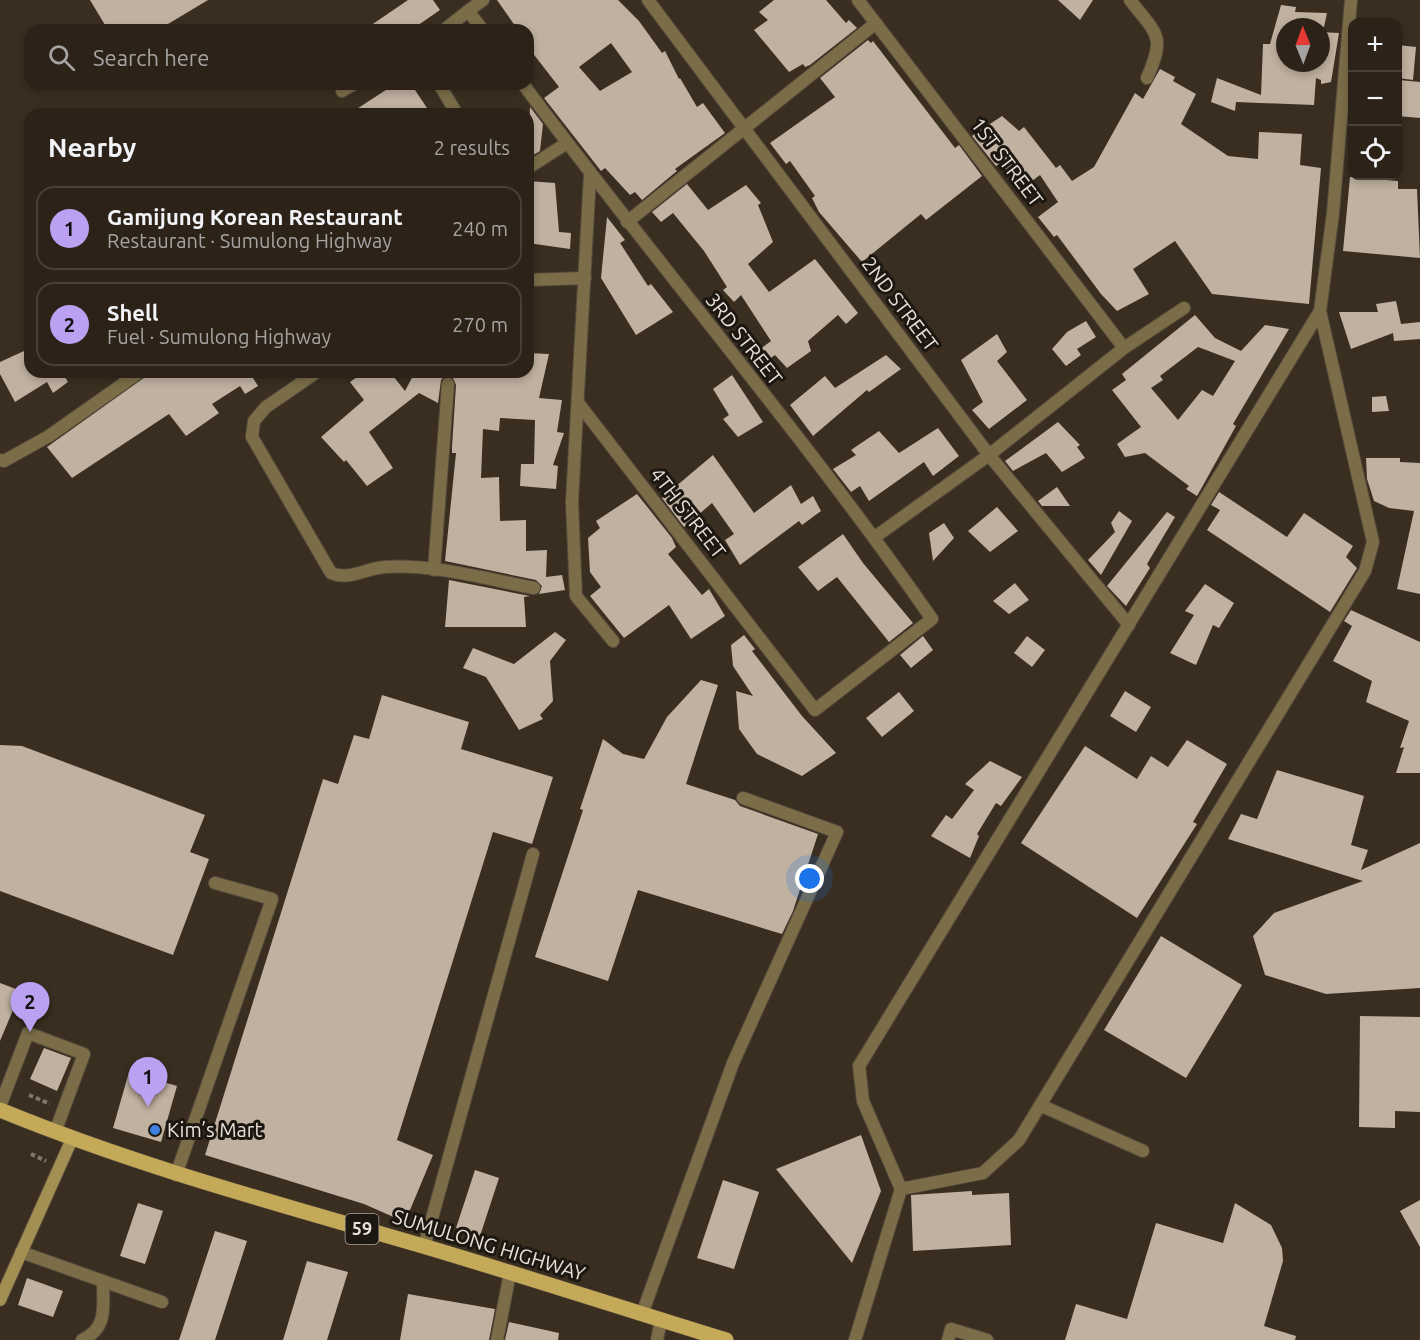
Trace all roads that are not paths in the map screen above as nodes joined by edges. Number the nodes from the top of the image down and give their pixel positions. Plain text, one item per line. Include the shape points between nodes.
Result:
1 (483, 0) edge
2 (648, 0) edge
3 (858, 0) edge
4 (1130, 0) edge
5 (1351, 0) edge
6 (468, 11) junction
7 (876, 23) junction
8 (452, 24) edge
9 (478, 24) edge
10 (1147, 78) dead end
11 (443, 90) edge
12 (528, 90) edge
13 (453, 108) edge
14 (743, 127) junction
15 (567, 142) junction
16 (534, 164) edge
17 (590, 175) junction
18 (627, 222) junction
19 (585, 278) junction
20 (534, 280) edge
21 (1184, 308) dead end
22 (1320, 311) junction
23 (1124, 348) junction
24 (131, 378) edge
25 (308, 378) edge
26 (448, 384) dead end
27 (579, 404) junction
28 (989, 455) junction
29 (0, 460) edge
30 (875, 537) junction
31 (434, 570) junction
32 (534, 588) dead end
33 (932, 619) joint
34 (1129, 625) junction
35 (613, 641) dead end
36 (743, 798) dead end
37 (533, 854) dead end
38 (215, 883) dead end
39 (1042, 1106) junction
40 (0, 1108) edge
41 (55, 1132) junction
42 (72, 1139) junction
43 (1143, 1151) dead end
44 (176, 1175) junction
45 (901, 1189) junction
46 (424, 1247) junction
47 (21, 1252) junction
48 (510, 1273) junction
49 (103, 1282) junction
50 (0, 1300) edge
51 (162, 1302) dead end
52 (642, 1314) junction
53 (661, 1320) junction
54 (82, 1340) edge
55 (496, 1340) edge
56 (657, 1340) edge
57 (726, 1340) edge
58 (855, 1340) edge
59 (948, 1340) edge
60 (987, 1340) edge

1 - 6 street
2 - 14 street, 2ND STREET
3 - 7 street, 1ST STREET
4 - 10 street via 1157,35 1158,52
5 - 22 street via 1333,213
6 - 8 street
6 - 9 street
7 - 14 street
7 - 23 street, 1ST STREET
11 - 13 street
12 - 15 street, 3RD STREET
14 - 18 street
14 - 28 street, 2ND STREET
15 - 16 street
15 - 17 street, 3RD STREET
17 - 18 street, 3RD STREET
17 - 19 street
18 - 30 street, 3RD STREET
19 - 20 street
19 - 27 street
21 - 23 street
22 - 34 street
22 - 39 street via 1373,542 1365,571
23 - 28 street
24 - 29 street via 49,436
25 - 31 street via 266,407 254,421 252,436 331,573 340,578 384,567
26 - 31 street
27 - 33 street, 4TH STREET via 815,710
27 - 35 street via 572,502 576,596
28 - 30 street
28 - 34 street, 2ND STREET
30 - 33 street, 3RD STREET
31 - 32 street
34 - 45 street via 859,1066 863,1101
36 - 52 street via 837,832 733,1063
37 - 46 street
38 - 44 street via 272,899
39 - 43 street
39 - 45 street via 1019,1140 983,1173
40 - 41 main road, SUMULONG HIGHWAY / 59
40 - 41 street via 28,1033 84,1054
41 - 42 main road, SUMULONG HIGHWAY / 59
42 - 44 main road, SUMULONG HIGHWAY / 59
42 - 47 street
44 - 46 main road, SUMULONG HIGHWAY / 59
45 - 58 street
46 - 48 main road, SUMULONG HIGHWAY / 59
47 - 49 street
47 - 50 street
48 - 52 main road, SUMULONG HIGHWAY / 59
48 - 55 street
49 - 51 street
49 - 54 street via 100,1327
52 - 53 main road, SUMULONG HIGHWAY / 59
53 - 56 street
53 - 57 main road, SUMULONG HIGHWAY / 59
59 - 60 street via 951,1329

